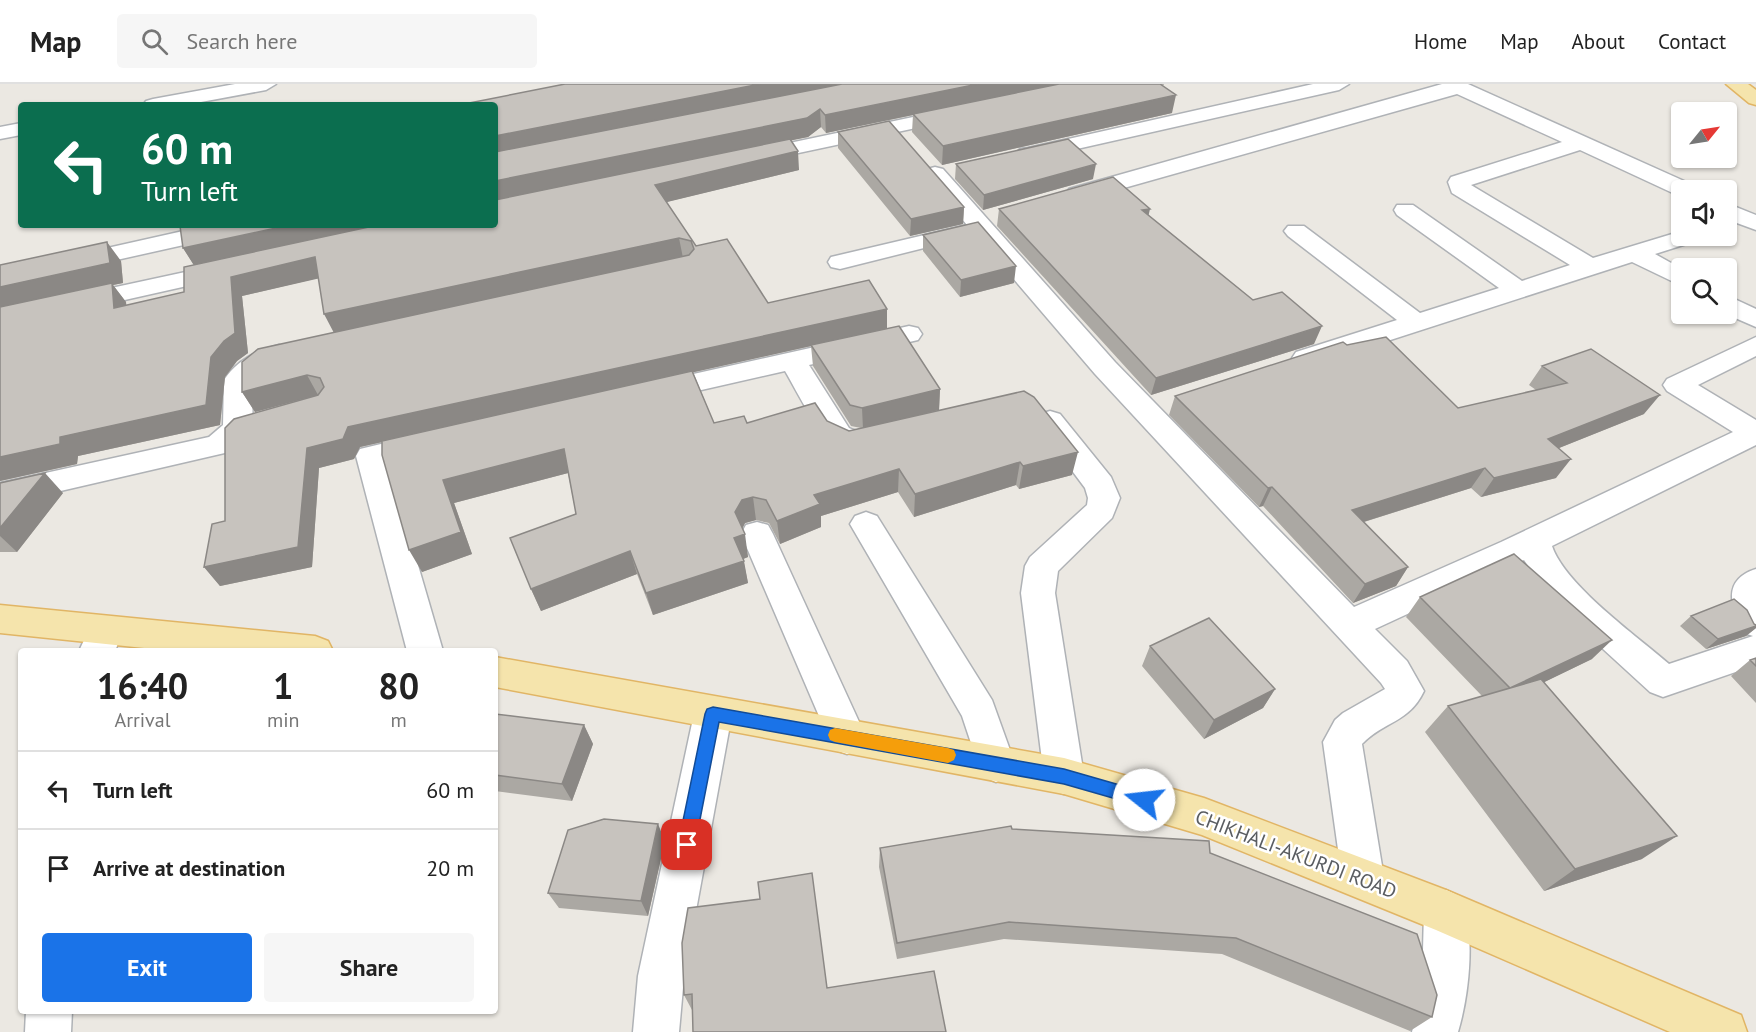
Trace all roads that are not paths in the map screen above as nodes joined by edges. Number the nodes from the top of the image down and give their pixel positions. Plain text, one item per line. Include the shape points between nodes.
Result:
1 (266, 84) edge
2 (1339, 84) edge
3 (1736, 84) edge
4 (1455, 86) edge
5 (218, 99) edge
6 (1756, 99) edge
7 (186, 102) edge
8 (975, 110) edge
9 (894, 127) junction
10 (18, 130) edge
11 (0, 133) edge
12 (1580, 143) junction
13 (1013, 157) edge
14 (732, 161) edge
15 (1671, 184) edge
16 (1058, 200) edge
17 (1405, 210) dead end
18 (986, 222) junction
19 (229, 228) edge
20 (1296, 231) dead end
21 (1671, 241) edge
22 (1634, 253) junction
23 (840, 262) dead end
24 (244, 266) edge
25 (1590, 267) junction
26 (1671, 273) edge
27 (0, 279) edge
28 (1518, 290) junction
29 (1737, 309) edge
30 (1756, 319) edge
31 (0, 320) edge
32 (1417, 323) junction
33 (909, 334) dead end
34 (1756, 345) edge
35 (302, 349) edge
36 (793, 361) junction
37 (1281, 366) edge
38 (622, 399) edge
39 (1032, 403) edge
40 (269, 421) edge
41 (238, 429) junction
42 (896, 432) edge
43 (1756, 433) edge
44 (451, 438) edge
45 (0, 494) edge
46 (866, 524) dead end
47 (757, 534) dead end
48 (1534, 540) junction
49 (1756, 582) edge
50 (0, 619) edge
51 (1756, 623) edge
52 (1349, 625) junction
53 (101, 641) edge
54 (251, 648) edge
55 (424, 648) edge
56 (1756, 650) edge
57 (498, 673) edge
58 (713, 714) junction
59 (846, 737) junction
60 (996, 764) junction
61 (1064, 776) junction
62 (1363, 878) junction
63 (1446, 912) junction
64 (49, 1014) edge
65 (48, 1032) edge
66 (656, 1032) edge
67 (1436, 1032) edge
68 (1724, 1032) edge

1 - 5 street
2 - 13 street
3 - 6 main road
4 - 12 street
4 - 16 street
5 - 7 street
8 - 9 street
9 - 14 street
9 - 18 street via 947,172
10 - 11 street
12 - 15 street
12 - 25 street via 1459,182 1460,188 1477,200
17 - 28 street
18 - 23 street
18 - 52 street via 1156,406
19 - 27 street
20 - 32 street
21 - 22 street
22 - 25 street
22 - 26 street
24 - 31 street
25 - 28 street
28 - 32 street
29 - 30 street
32 - 37 street
33 - 36 street
34 - 43 street via 1677,385
35 - 41 street via 260,360 238,380
36 - 38 street
36 - 42 street via 839,435 850,442
39 - 61 street via 1100,484 1104,498 1101,510 1042,566 1039,578
40 - 41 street
41 - 45 street via 218,445
43 - 48 street
44 - 55 street via 371,456
46 - 60 street via 979,712
47 - 59 street
48 - 52 street
48 - 56 street via 1541,562 1568,596 1663,681
49 - 51 street via 1748,593 1749,610
50 - 53 main road
52 - 62 street via 1407,691 1400,702 1349,727 1342,742
53 - 54 main road
57 - 58 main road, CHIKHALI-AKURDI ROAD
58 - 59 main road, CHIKHALI-AKURDI ROAD
58 - 66 street via 661,976
59 - 60 main road, CHIKHALI-AKURDI ROAD
60 - 61 main road, CHIKHALI-AKURDI ROAD
61 - 62 main road, CHIKHALI-AKURDI ROAD via 1204,817
62 - 63 main road, CHIKHALI-AKURDI ROAD
63 - 67 street via 1445,981
63 - 68 main road, CHIKHALI-AKURDI ROAD
64 - 65 street

